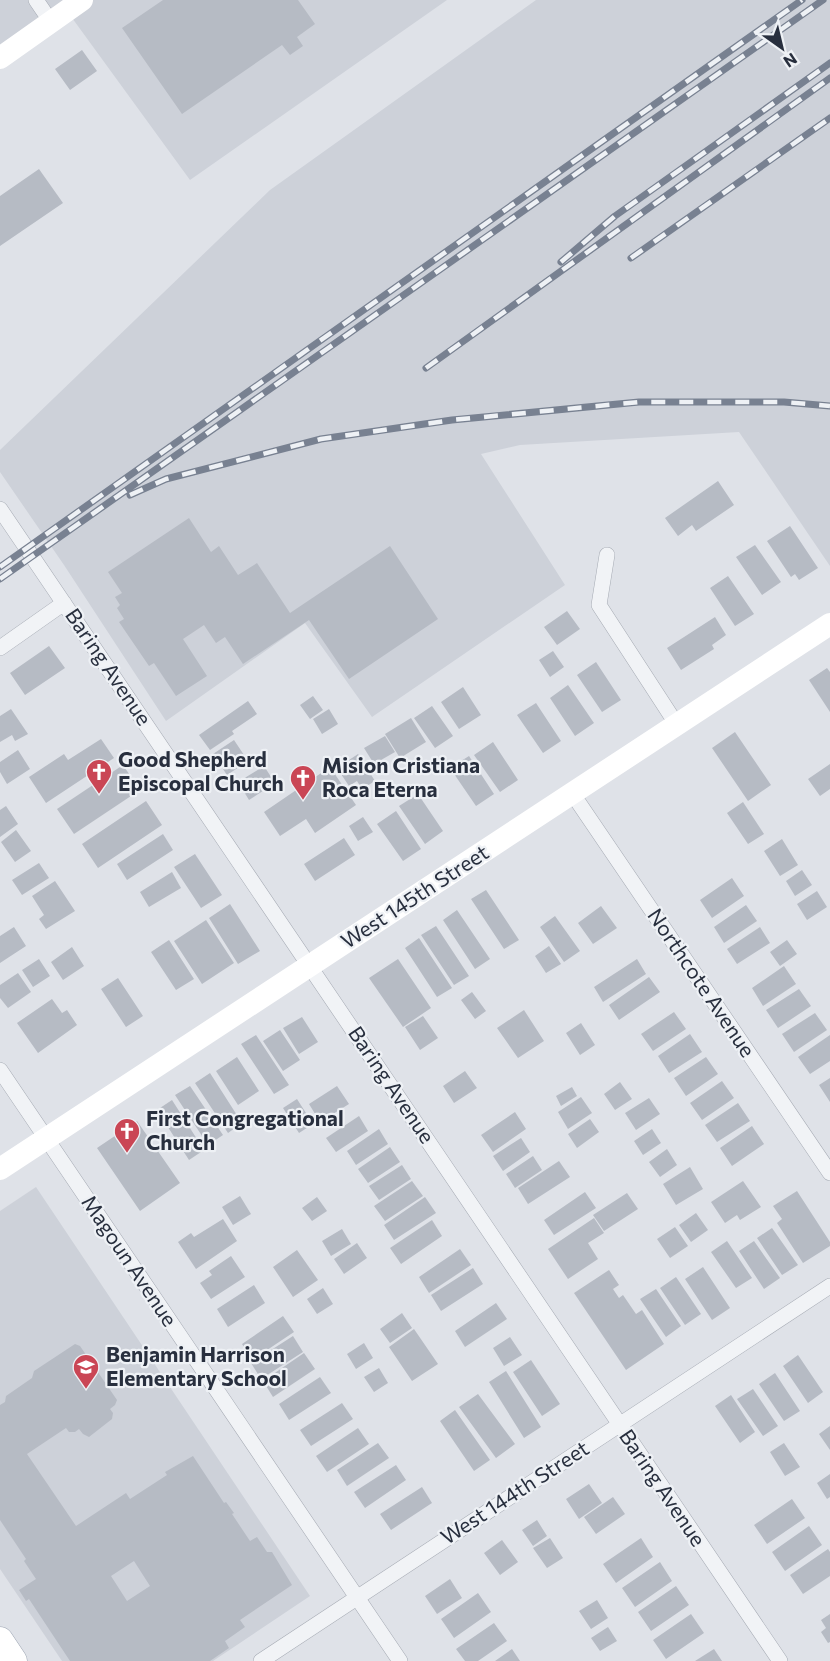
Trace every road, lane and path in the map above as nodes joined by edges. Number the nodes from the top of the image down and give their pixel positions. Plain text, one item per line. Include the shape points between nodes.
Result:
1 (36, 0) edge
2 (82, 0) edge
3 (51, 22) junction
4 (0, 58) edge
5 (0, 509) edge
6 (606, 555) dead end
7 (64, 603) junction
8 (830, 624) edge
9 (0, 648) edge
10 (677, 725) junction
11 (572, 794) junction
12 (310, 965) junction
13 (0, 1071) edge
14 (46, 1139) junction
15 (0, 1169) edge
16 (830, 1173) edge
17 (830, 1286) edge
18 (619, 1424) junction
19 (357, 1597) junction
20 (0, 1640) edge
21 (14, 1661) edge
22 (261, 1661) edge
23 (400, 1661) edge
24 (780, 1661) edge

1 - 3 street
2 - 3 street
3 - 4 street
5 - 7 street, Baring Avenue
6 - 10 street via 599,605
7 - 9 street
7 - 12 street, Baring Avenue
8 - 10 street, West 145th Street
10 - 11 street, West 145th Street
11 - 12 street, West 145th Street
11 - 16 street, Northcote Avenue
12 - 14 street, West 145th Street
12 - 18 street, Baring Avenue
13 - 14 street, Magoun Avenue
14 - 15 street, West 145th Street
14 - 19 street, Magoun Avenue
17 - 18 street, West 144th Street
18 - 19 street, West 144th Street
18 - 24 street, Baring Avenue
19 - 22 street, West 144th Street
19 - 23 street, Magoun Avenue
20 - 21 main road

